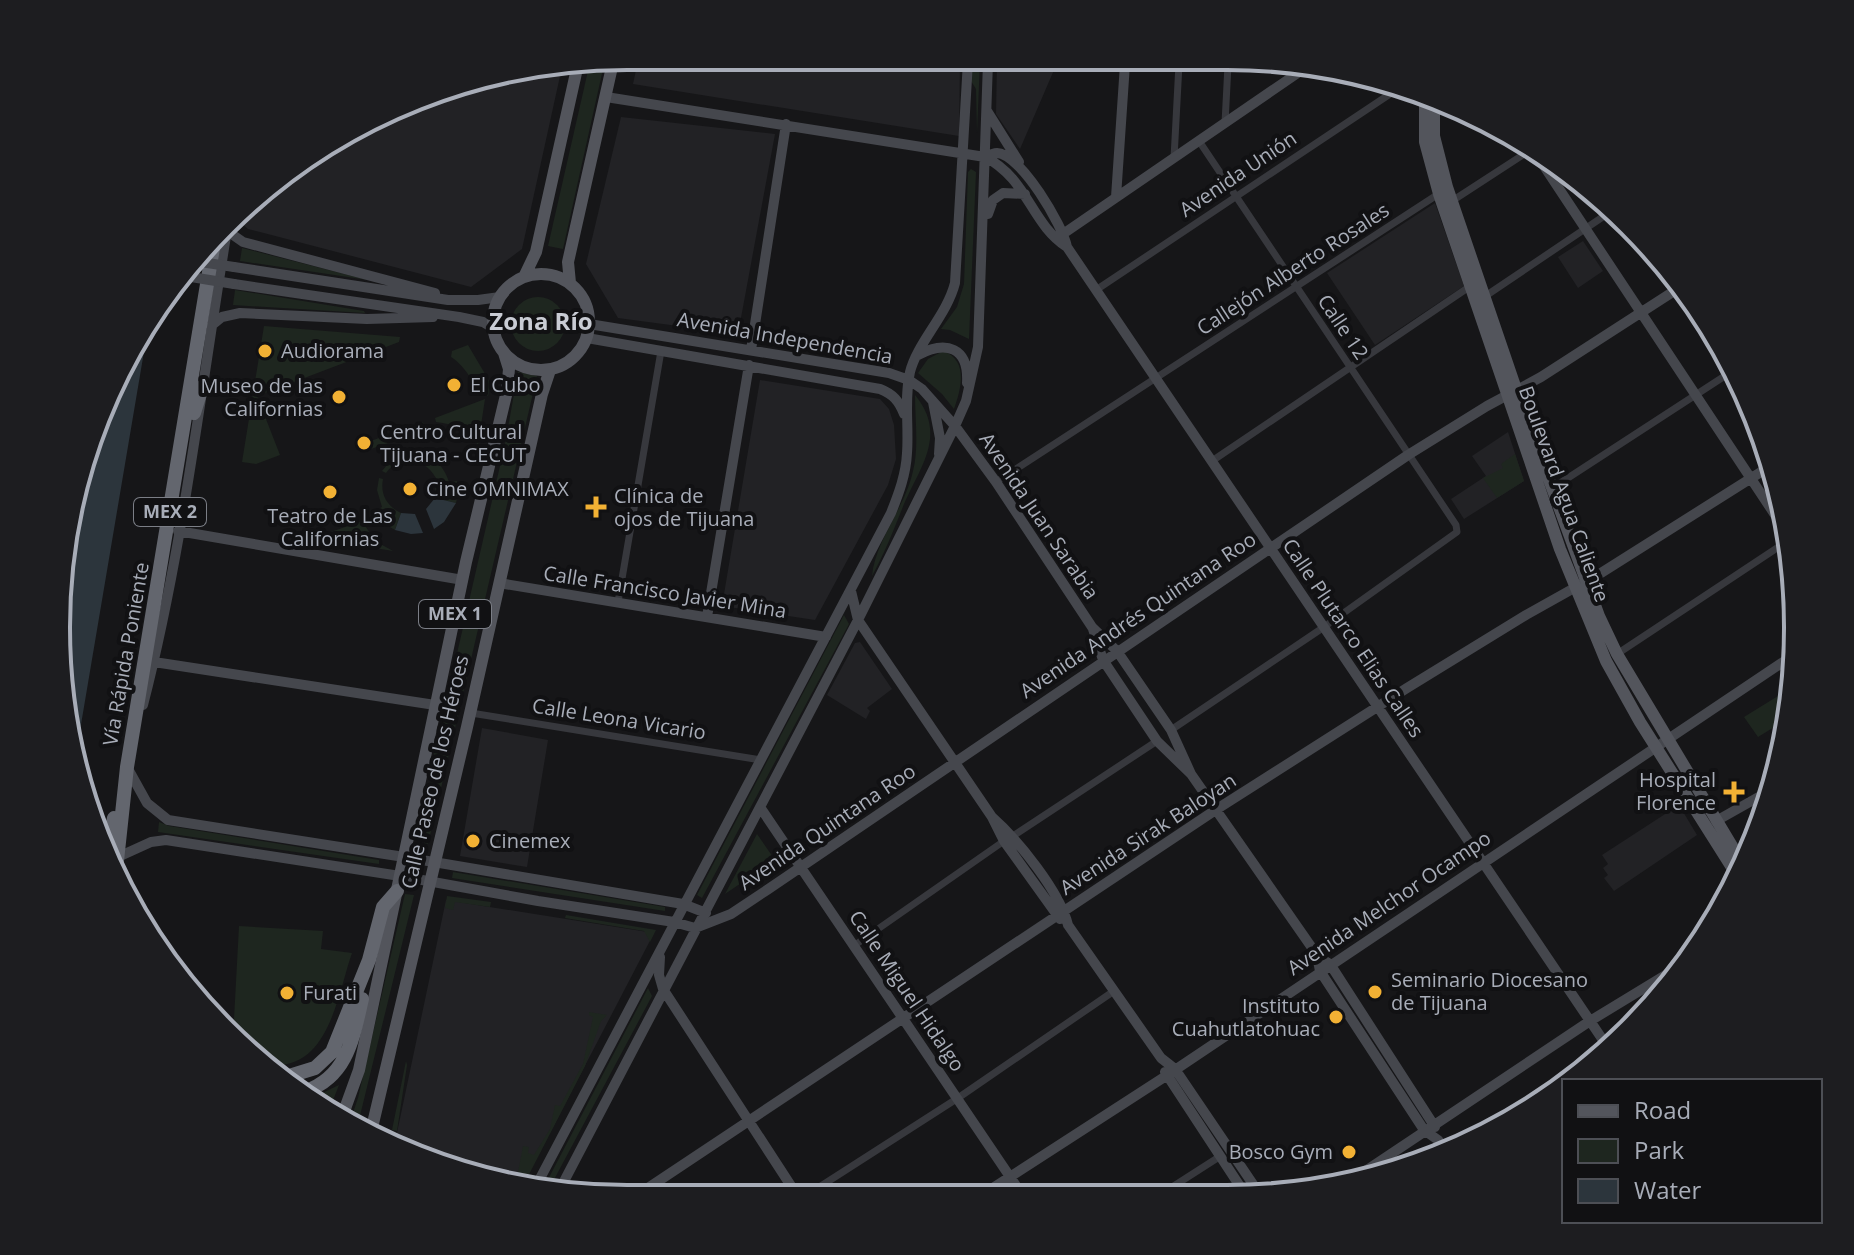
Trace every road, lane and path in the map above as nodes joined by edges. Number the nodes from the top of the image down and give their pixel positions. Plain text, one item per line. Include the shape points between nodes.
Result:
1 (611, 70) edge
2 (968, 70) edge
3 (988, 70) edge
4 (1125, 70) edge
5 (1179, 70) edge
6 (1228, 70) edge
7 (576, 73) edge
8 (1295, 75) edge
9 (1389, 95) edge
10 (606, 97) junction
11 (1425, 107) edge
12 (986, 110) junction
13 (1434, 110) edge
14 (1225, 123) junction
15 (786, 124) junction
16 (1199, 141) junction
17 (964, 153) junction
18 (1521, 155) edge
19 (985, 157) junction
20 (1174, 158) junction
21 (1548, 172) edge
22 (1028, 177) junction
23 (1025, 194) junction
24 (1235, 195) junction
25 (1116, 197) junction
26 (1445, 197) junction
27 (1603, 217) edge
28 (1585, 229) junction
29 (232, 234) edge
30 (983, 235) junction
31 (1060, 236) junction
32 (226, 241) edge
33 (535, 255) junction
34 (211, 257) edge
35 (568, 262) junction
36 (206, 263) edge
37 (194, 277) edge
38 (524, 277) junction
39 (570, 283) junction
40 (1474, 283) junction
41 (1296, 286) junction
42 (1096, 290) junction
43 (1672, 292) edge
44 (500, 297) junction
45 (1484, 297) junction
46 (448, 300) junction
47 (1641, 313) junction
48 (449, 316) junction
49 (589, 324) junction
50 (211, 326) junction
51 (493, 328) junction
52 (587, 338) junction
53 (751, 350) junction
54 (661, 351) junction
55 (504, 353) junction
56 (917, 356) junction
57 (749, 365) junction
58 (1350, 366) junction
59 (550, 370) junction
60 (1724, 376) edge
61 (1156, 378) junction
62 (909, 380) junction
63 (202, 387) junction
64 (1512, 394) junction
65 (1697, 395) junction
66 (932, 398) junction
67 (966, 401) junction
68 (906, 418) junction
69 (955, 426) junction
70 (1408, 455) junction
71 (939, 456) junction
72 (1212, 461) junction
73 (178, 463) junction
74 (1762, 472) edge
75 (1752, 479) junction
76 (996, 482) junction
77 (1551, 489) junction
78 (1771, 509) edge
79 (178, 531) junction
80 (1777, 546) edge
81 (1270, 548) junction
82 (463, 580) junction
83 (499, 583) junction
84 (1580, 584) junction
85 (850, 589) junction
86 (618, 602) junction
87 (707, 617) junction
88 (858, 620) junction
89 (1092, 627) junction
90 (1324, 627) junction
91 (826, 637) junction
92 (1117, 651) junction
93 (1617, 654) junction
94 (1103, 660) junction
95 (154, 662) junction
96 (1783, 662) edge
97 (435, 705) junction
98 (1378, 706) junction
99 (471, 713) junction
100 (1171, 730) junction
101 (1157, 741) junction
102 (1662, 743) junction
103 (761, 760) junction
104 (953, 762) junction
105 (127, 767) junction
106 (1191, 774) junction
107 (1757, 798) edge
108 (760, 807) junction
109 (1217, 809) junction
110 (1716, 821) junction
111 (1009, 838) junction
112 (115, 848) edge
113 (1736, 854) edge
114 (119, 856) edge
115 (404, 857) junction
116 (435, 862) junction
117 (1483, 862) junction
118 (1731, 865) edge
119 (800, 867) junction
120 (400, 876) junction
121 (430, 881) junction
122 (397, 891) junction
123 (683, 904) junction
124 (703, 912) junction
125 (1060, 913) junction
126 (719, 919) junction
127 (674, 922) junction
128 (695, 928) junction
129 (855, 945) junction
130 (661, 951) junction
131 (369, 960) junction
132 (1325, 967) junction
133 (1658, 980) edge
134 (663, 989) junction
135 (1114, 991) junction
136 (904, 1018) junction
137 (1590, 1021) junction
138 (1602, 1039) edge
139 (1170, 1072) junction
140 (294, 1074) edge
141 (313, 1088) edge
142 (958, 1098) junction
143 (345, 1108) edge
144 (748, 1121) junction
145 (373, 1123) edge
146 (1434, 1123) junction
147 (1424, 1130) junction
148 (1438, 1140) junction
149 (1440, 1143) edge
150 (1219, 1157) junction
151 (1373, 1166) edge
152 (1010, 1177) junction
153 (541, 1178) edge
154 (564, 1181) edge
155 (1252, 1184) edge
156 (652, 1185) edge
157 (790, 1185) edge
158 (822, 1185) edge
159 (998, 1185) edge
160 (1015, 1185) edge
161 (1175, 1185) edge
162 (1238, 1185) edge

1 - 10 main road
2 - 17 main road
3 - 12 main road
4 - 25 main road
5 - 20 street
6 - 14 street
7 - 33 main road
8 - 14 main road
9 - 24 street, Avenida Unión
10 - 15 main road
10 - 35 main road
11 - 26 main road, Boulevard Agua Caliente via 1425,142
12 - 19 main road
12 - 22 main road
13 - 26 main road, Boulevard Agua Caliente
14 - 16 main road
15 - 17 main road
15 - 53 main road
16 - 20 main road
16 - 24 street, Calle 12
17 - 19 main road
17 - 56 main road via 955,283
18 - 26 street, Callejón Alberto Rosales
19 - 22 main road, Calle Plutarco Elias Calles via 999,154
19 - 23 main road, Calle Plutarco Elias Calles via 1004,168
19 - 30 main road
20 - 25 main road
21 - 28 main road
22 - 31 main road, Calle Plutarco Elias Calles
23 - 30 main road via 1009,191 993,200
23 - 31 main road, Calle Plutarco Elias Calles
24 - 41 street, Calle 12
24 - 42 street, Avenida Unión
25 - 31 main road
26 - 40 main road, Boulevard Agua Caliente
26 - 41 street, Callejón Alberto Rosales
27 - 28 street
28 - 45 street
28 - 47 main road
29 - 46 main road via 243,242 426,289
30 - 67 main road via 978,347
31 - 42 main road, Calle Plutarco Elias Calles
32 - 50 main road
33 - 35 main road via 551,269
33 - 38 main road
34 - 73 highway, Vía Rápida Poniente / MEX 2
35 - 39 main road
36 - 46 main road, bridge
37 - 48 main road, bridge
38 - 39 main road via 548,274
38 - 44 main road
39 - 49 main road via 585,301
40 - 45 main road, Boulevard Agua Caliente
40 - 58 street
40 - 64 main road, Boulevard Agua Caliente
41 - 58 street, Calle 12
41 - 61 street, Callejón Alberto Rosales
42 - 61 main road, Calle Plutarco Elias Calles
43 - 47 main road, Avenida Andrés Quintana Roo
44 - 46 main road
44 - 51 main road
45 - 64 main road, Boulevard Agua Caliente
47 - 64 main road, Avenida Andrés Quintana Roo
47 - 65 main road
48 - 50 main road via 240,313
48 - 51 main road
49 - 52 main road
49 - 53 main road, Avenida Independencia
50 - 63 main road
51 - 55 main road, MEX 1
52 - 54 main road, Avenida Independencia
52 - 59 main road via 569,362
53 - 62 main road, Avenida Independencia
54 - 57 main road, Avenida Independencia
54 - 86 street
55 - 59 main road via 525,368
55 - 82 main road, Calle Paseo de los Héroes / MEX 1 via 507,391
56 - 62 main road
56 - 67 main road via 942,346 954,349 967,375
57 - 68 main road, Avenida Independencia via 880,389 899,402
57 - 87 main road
58 - 70 street, Calle 12
58 - 72 street
59 - 83 main road, Calle Paseo de los Héroes / MEX 1
60 - 65 street
61 - 72 main road, Calle Plutarco Elias Calles
61 - 76 street, Callejón Alberto Rosales
62 - 66 main road, Avenida Independencia
62 - 68 main road
63 - 73 highway
63 - 79 main road
64 - 70 main road, Avenida Andrés Quintana Roo
64 - 77 main road, Boulevard Agua Caliente
64 - 84 main road, Boulevard Agua Caliente
65 - 75 main road
65 - 77 street
66 - 69 main road, Avenida Independencia
66 - 71 main road
67 - 69 main road
68 - 85 main road via 902,485
69 - 71 main road
69 - 76 main road, Avenida Juan Sarabia
70 - 81 main road, Avenida Andrés Quintana Roo
70 - 90 street, Calle 12 via 1457,532
71 - 88 main road
72 - 81 main road, Calle Plutarco Elias Calles
73 - 105 highway, Vía Rápida Poniente / MEX 2
74 - 75 main road, Avenida Sirak Baloyan
75 - 78 main road
75 - 84 main road, Avenida Sirak Baloyan
76 - 89 main road, Avenida Juan Sarabia
77 - 84 main road, Boulevard Agua Caliente
79 - 82 main road
79 - 95 main road
80 - 93 street
81 - 90 main road, Calle Plutarco Elias Calles
81 - 92 main road, Avenida Andrés Quintana Roo
82 - 97 main road, Calle Paseo de los Héroes / MEX 1
83 - 86 main road, Calle Francisco Javier Mina
83 - 99 main road, Calle Paseo de los Héroes / MEX 1
84 - 93 main road, Boulevard Agua Caliente
84 - 98 main road, Avenida Sirak Baloyan
84 - 102 main road, Boulevard Agua Caliente via 1606,661
85 - 88 main road
85 - 91 main road
86 - 87 main road, Calle Francisco Javier Mina
87 - 91 main road, Calle Francisco Javier Mina
88 - 104 main road
88 - 108 main road
89 - 92 main road, Avenida Juan Sarabia
89 - 94 main road, Avenida Juan Sarabia
90 - 98 main road, Calle Plutarco Elias Calles
90 - 100 street
91 - 103 main road
92 - 94 main road, Avenida Andrés Quintana Roo
92 - 100 main road, Avenida Juan Sarabia
93 - 102 main road, Boulevard Agua Caliente
94 - 101 main road, Avenida Juan Sarabia
94 - 104 main road, Avenida Andrés Quintana Roo
95 - 97 main road
95 - 105 main road
96 - 102 main road, Avenida Melchor Ocampo
97 - 115 main road, Calle Paseo de los Héroes / MEX 1
98 - 109 main road, Avenida Sirak Baloyan
98 - 117 main road, Calle Plutarco Elias Calles
99 - 103 street, Calle Leona Vicario
99 - 116 main road, Calle Paseo de los Héroes / MEX 1
100 - 106 main road, Avenida Juan Sarabia
101 - 106 main road, Avenida Juan Sarabia
101 - 111 street
102 - 110 main road, Boulevard Agua Caliente
102 - 117 main road, Avenida Melchor Ocampo
102 - 118 main road, Boulevard Agua Caliente
103 - 123 main road
104 - 111 main road
104 - 119 main road, Avenida Quintana Roo
105 - 112 highway, Vía Rápida Poniente / MEX 2
105 - 115 main road via 147,803 168,820
106 - 109 main road, Avenida Juan Sarabia
107 - 110 main road
108 - 119 main road, Calle Miguel Hidalgo
108 - 124 main road
109 - 125 main road, Avenida Sirak Baloyan
109 - 132 main road, Avenida Juan Sarabia
110 - 113 main road, Boulevard Agua Caliente
111 - 125 main road
111 - 129 street
114 - 120 main road via 166,840
115 - 116 main road
115 - 120 main road, Calle Paseo de los Héroes / MEX 1
116 - 121 main road, Calle Paseo de los Héroes / MEX 1
116 - 123 main road
117 - 132 main road, Avenida Melchor Ocampo
117 - 137 main road, Calle Plutarco Elias Calles
119 - 126 main road, Avenida Quintana Roo
119 - 129 main road, Calle Miguel Hidalgo
120 - 121 main road
120 - 122 main road, Calle Paseo de los Héroes / MEX 1
121 - 127 main road
121 - 145 main road, Calle Paseo de los Héroes / MEX 1
122 - 131 highway via 383,907
122 - 143 main road, Calle Paseo de los Héroes / MEX 1 via 359,1070
123 - 124 main road
123 - 127 main road
124 - 126 main road
124 - 128 main road
125 - 135 main road
125 - 136 main road, Avenida Sirak Baloyan
126 - 128 main road, Avenida Quintana Roo
127 - 128 main road
127 - 130 main road
128 - 134 main road
129 - 136 main road, Calle Miguel Hidalgo
130 - 134 main road
130 - 153 main road
131 - 140 highway via 332,1052 315,1068
131 - 141 highway via 344,1062
132 - 139 main road, Avenida Melchor Ocampo
132 - 146 main road, Avenida Juan Sarabia
132 - 147 main road, Avenida Juan Sarabia
133 - 137 main road
134 - 144 main road
134 - 154 main road
135 - 139 main road
135 - 142 street
136 - 142 main road, Calle Miguel Hidalgo
136 - 144 main road, Avenida Sirak Baloyan
137 - 138 main road, Calle Plutarco Elias Calles
137 - 146 main road
139 - 150 main road
139 - 152 main road, Avenida Melchor Ocampo
139 - 155 main road
142 - 152 main road, Calle Miguel Hidalgo
142 - 158 street
144 - 156 main road, Avenida Sirak Baloyan
144 - 157 main road
146 - 147 main road
146 - 148 main road, Avenida Juan Sarabia
147 - 148 main road, Avenida Juan Sarabia
147 - 151 main road
148 - 149 main road, Avenida Juan Sarabia
150 - 161 street
150 - 162 main road
152 - 159 main road, Avenida Melchor Ocampo
152 - 160 main road, Calle Miguel Hidalgo

